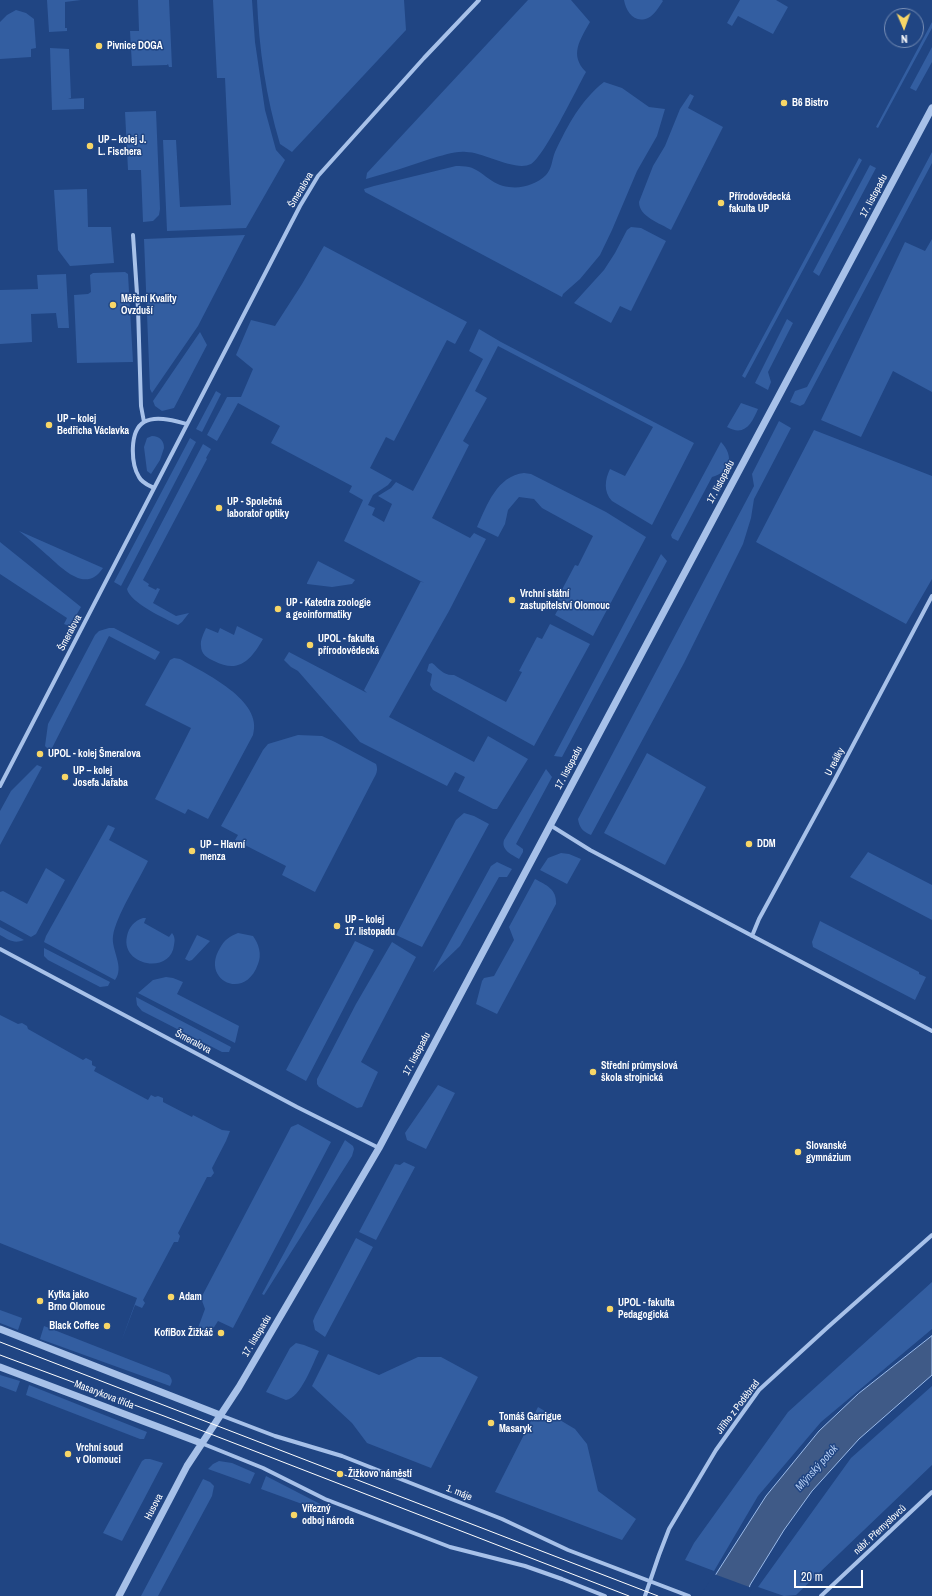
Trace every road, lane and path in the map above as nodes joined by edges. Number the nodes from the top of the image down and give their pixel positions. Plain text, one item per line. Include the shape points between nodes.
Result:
1 (479, 0) edge
2 (932, 108) edge
3 (133, 235) dead end
4 (144, 422) junction
5 (187, 424) junction
6 (154, 488) junction
7 (932, 596) edge
8 (0, 786) edge
9 (550, 825) junction
10 (752, 936) junction
11 (0, 949) edge
12 (932, 1030) edge
13 (380, 1148) junction
14 (932, 1235) edge
15 (0, 1329) edge
16 (0, 1367) edge
17 (220, 1415) junction
18 (210, 1430) joint
19 (201, 1443) junction
20 (932, 1492) edge
21 (650, 1580) junction
22 (119, 1596) edge
23 (605, 1596) edge
24 (645, 1596) edge
25 (689, 1596) edge
26 (821, 1596) edge

1 - 5 street, Šmeralova via 318,176
2 - 9 street, 17. listopadu
3 - 4 street via 141,406
4 - 5 street via 164,419
4 - 6 street via 135,432 134,458 139,478 144,484
5 - 6 street, Šmeralova
6 - 8 street, Šmeralova
7 - 10 street, U reálky via 762,912
9 - 10 street via 590,850
9 - 13 street, 17. listopadu
10 - 12 street
11 - 13 street, Šmeralova via 297,1107
13 - 17 street, 17. listopadu
14 - 21 street, Jiřího z Poděbrad via 759,1390 716,1450 669,1529
15 - 17 street
16 - 19 street, Masarykova třída
17 - 18 street, 17. listopadu
17 - 21 street, 1. máje via 275,1436 342,1456 502,1519 568,1550
18 - 19 street, Husova
19 - 22 street, Husova
19 - 23 street via 263,1468 325,1498 450,1547 525,1566
20 - 26 street, nábř. Přemyslovců
21 - 24 street, Jiřího z Poděbrad
21 - 25 street, 1. máje

